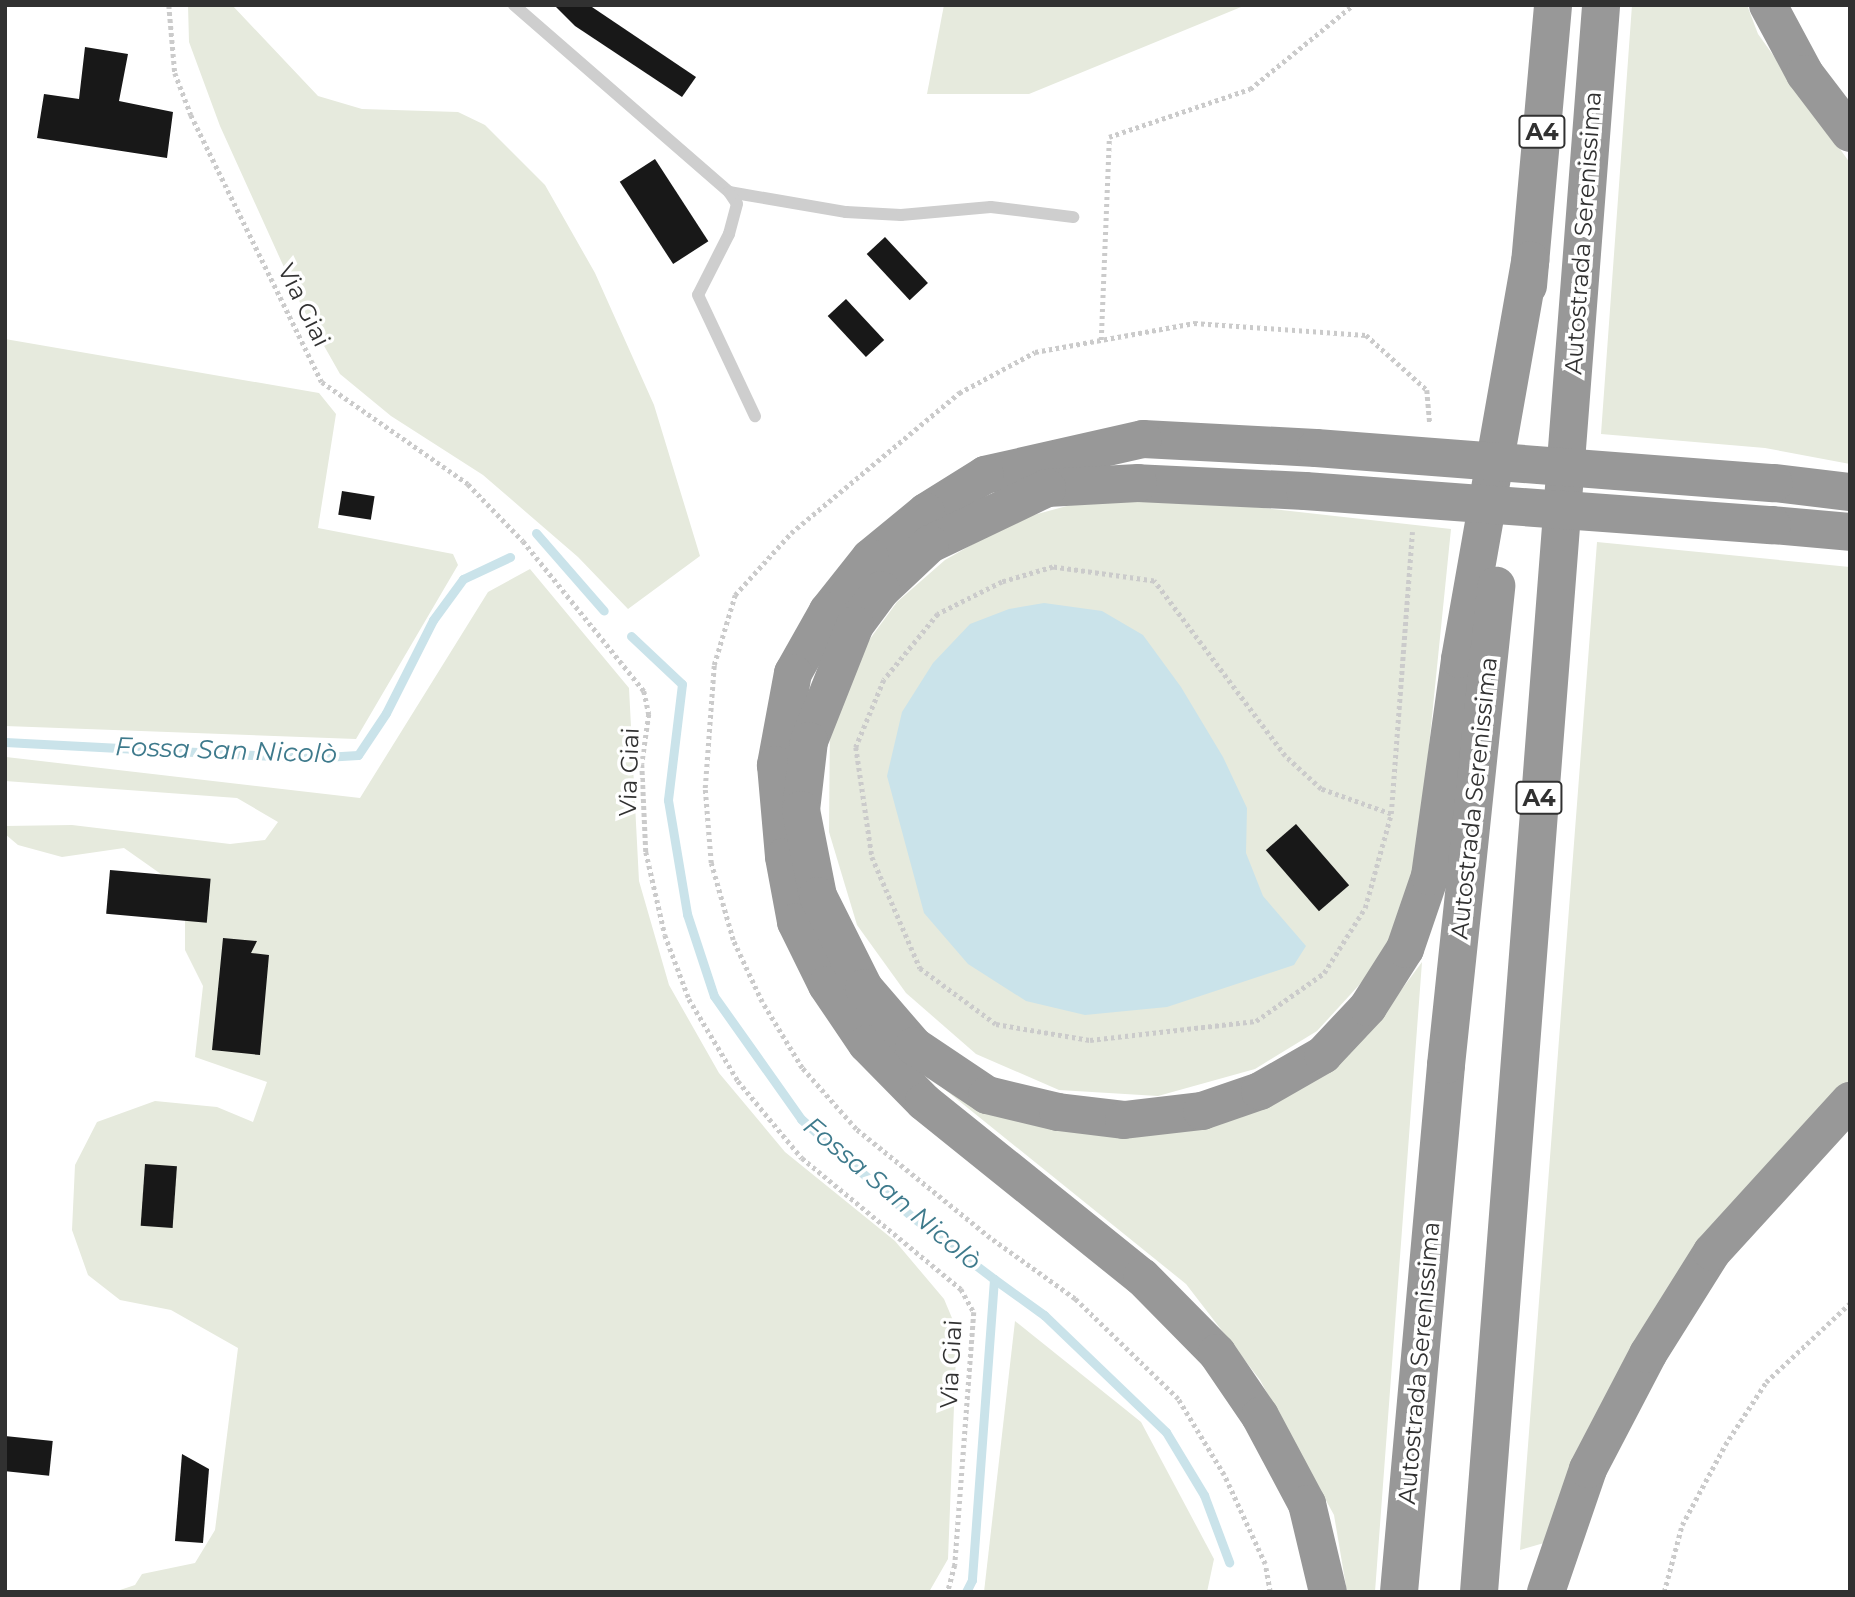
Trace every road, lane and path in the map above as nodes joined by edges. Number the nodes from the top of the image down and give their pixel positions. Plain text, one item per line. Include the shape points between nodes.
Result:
1 (169, 5) edge
2 (514, 5) edge
3 (1353, 5) edge
4 (1553, 5) edge
5 (1601, 5) edge
6 (1768, 5) edge
7 (1850, 133) edge
8 (729, 192) junction
9 (1073, 217) dead end
10 (1530, 260) junction
11 (1101, 340) junction
12 (755, 416) dead end
13 (1429, 433) dead end
14 (1850, 492) edge
15 (1413, 526) dead end
16 (1850, 533) edge
17 (1391, 814) junction
18 (1850, 1101) edge
19 (1850, 1303) edge
20 (948, 1592) edge
21 (1270, 1592) edge
22 (1328, 1592) edge
23 (1399, 1592) edge
24 (1479, 1592) edge
25 (1546, 1592) edge
26 (1664, 1592) edge

1 - 20 path, Via Giai via 175,73 191,115 322,382 468,484 523,541 644,691 649,714 642,764 646,852 665,935 689,999 738,1082 802,1158 961,1289 974,1312 955,1565
2 - 8 lane
3 - 11 path via 1250,89 1110,137
4 - 10 highway, Autostrada Serenissima / A4
5 - 24 highway, Autostrada Serenissima / A4
6 - 7 highway via 1805,74
8 - 9 lane via 846,212 901,215 991,207
8 - 12 lane via 737,204 729,234 698,295
10 - 16 highway, bridge via 1460,659 1430,876 1405,949 1368,1007 1323,1055 1260,1091 1202,1111 1124,1120 1058,1112 987,1095 914,1046 864,988 818,896 801,810 809,741 855,625 881,590 930,544 1047,488 1138,483 1305,491 1772,525
10 - 23 highway, Autostrada Serenissima / A4 via 1446,1065
11 - 13 path via 1194,324 1366,335 1427,390
11 - 21 path via 1035,352 959,393 791,533 735,595 714,665 708,722 705,788 711,863 733,940 762,1002 802,1068 856,1129 990,1238 1075,1299 1178,1399 1224,1475 1265,1564
14 - 22 highway, bridge via 1316,448 1143,439 985,475 926,512 870,558 828,611 793,673 776,765 784,857 796,922 827,985 867,1044 924,1102 1142,1278 1217,1353 1260,1416 1307,1504
15 - 17 path via 1406,566
17 - 17 path via 1365,908 1324,973 1256,1021 1090,1040 996,1024 920,968 872,857 856,747 884,680 937,614 1002,582 1053,567 1154,581 1285,756 1321,789
18 - 25 highway via 1712,1252 1648,1354 1588,1469
19 - 26 path via 1766,1381 1682,1524

